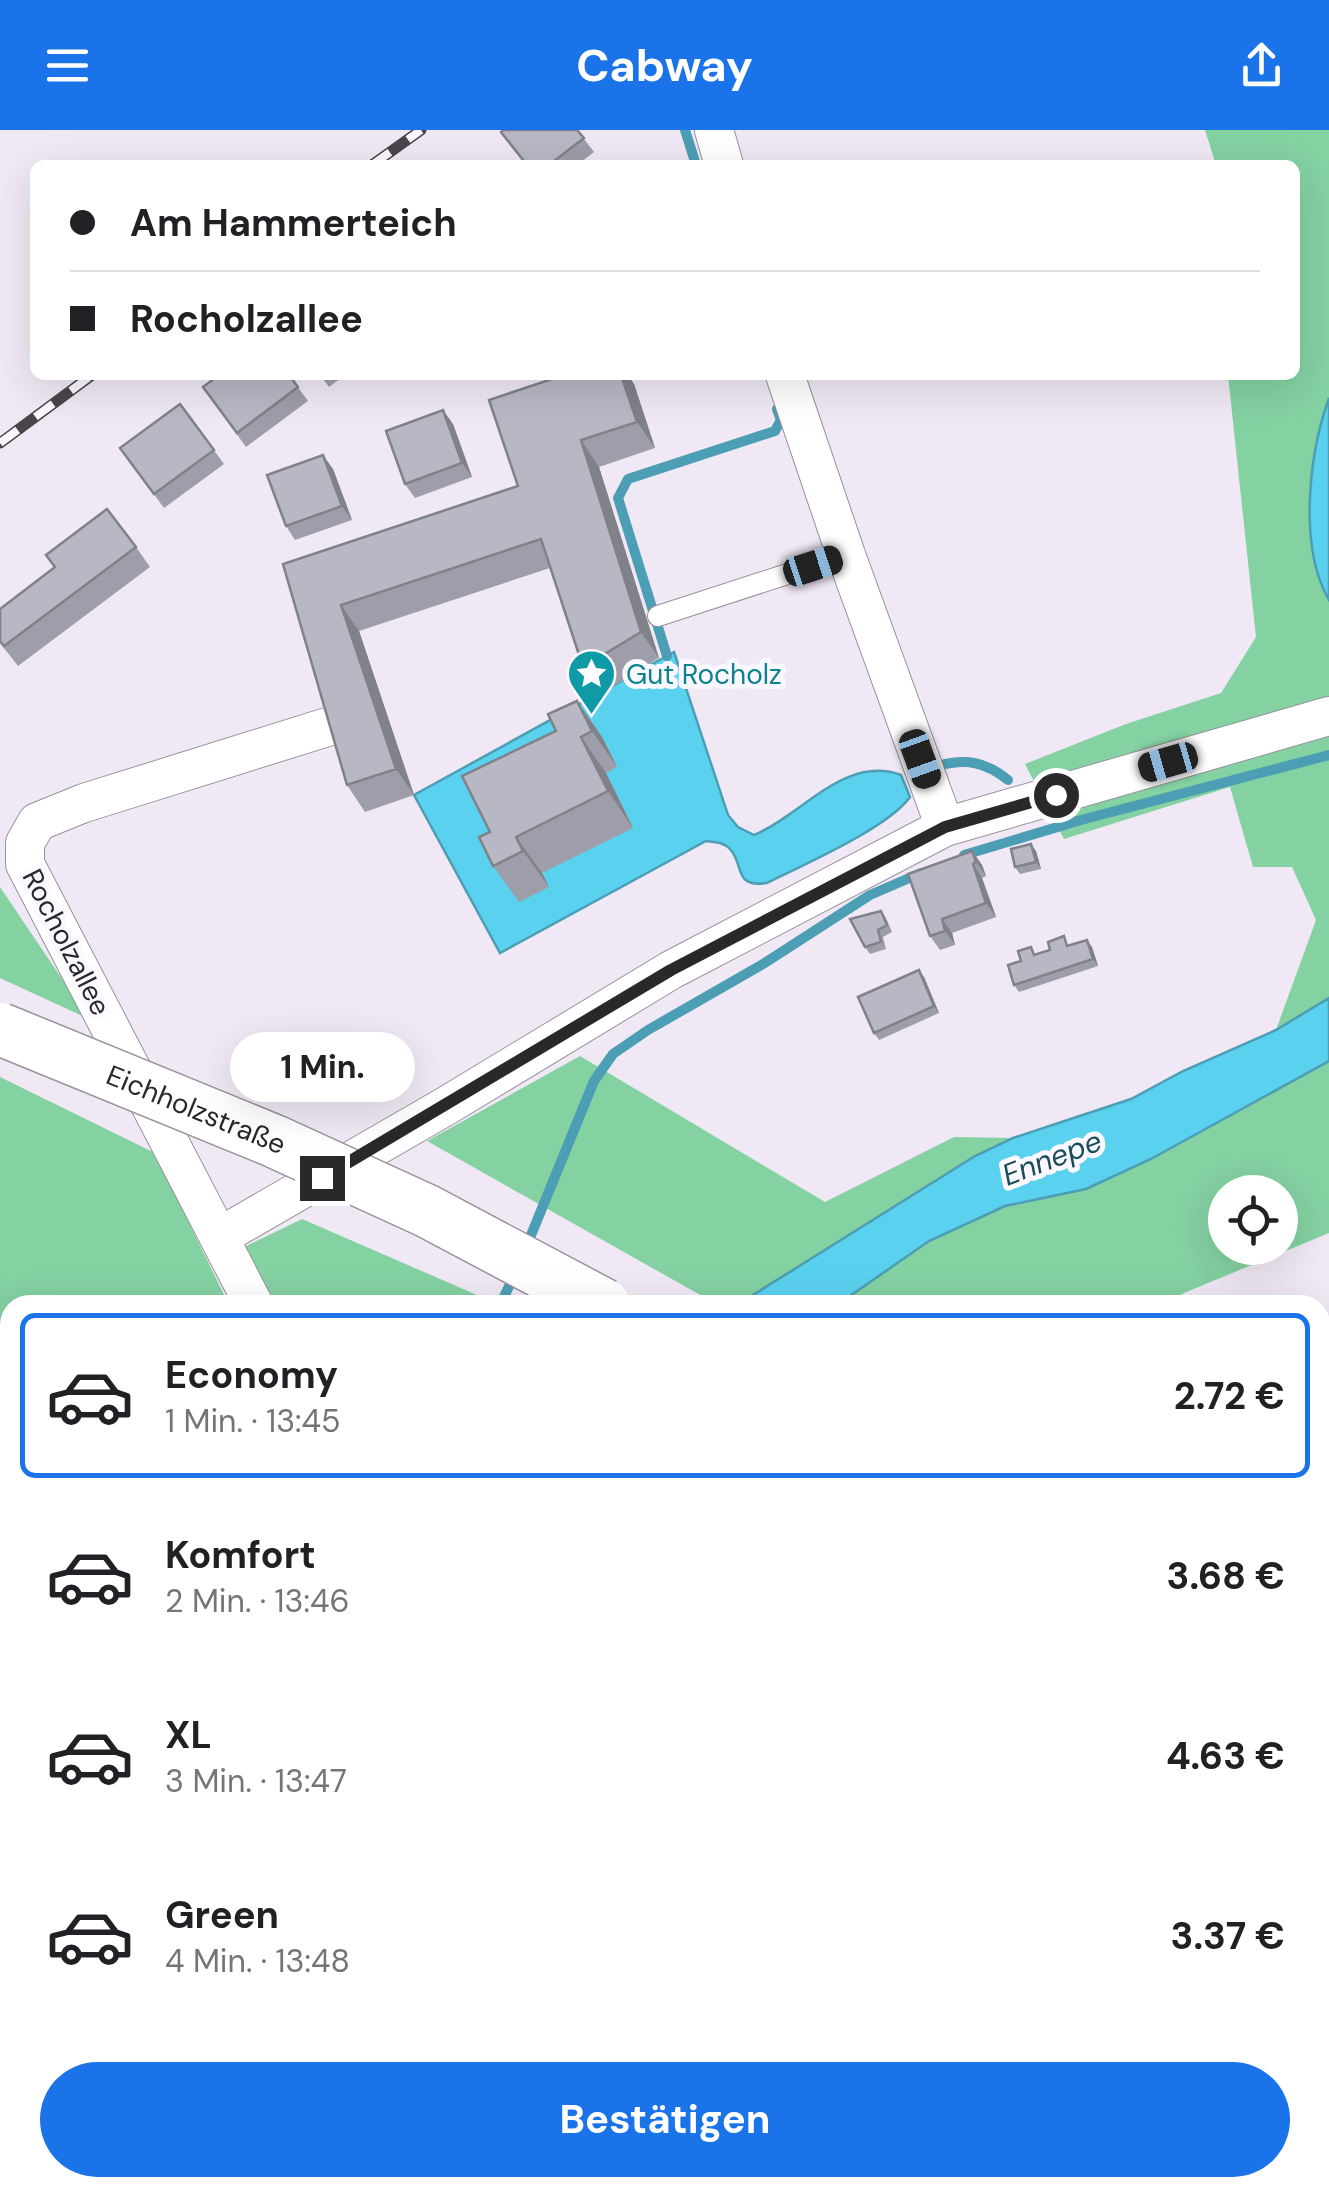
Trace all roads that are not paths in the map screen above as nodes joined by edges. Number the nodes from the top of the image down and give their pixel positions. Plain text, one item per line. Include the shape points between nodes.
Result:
1 (714, 130) edge
2 (723, 160) edge
3 (787, 380) edge
4 (846, 555) junction
5 (658, 616) dead end
6 (1329, 716) edge
7 (340, 723) edge
8 (945, 827) junction
9 (0, 1029) edge
10 (219, 1237) junction
11 (249, 1295) edge
12 (585, 1295) edge

1 - 2 street
3 - 4 street
4 - 5 lane
4 - 8 street
6 - 8 street
7 - 10 street, Rocholzallee via 84,803 37,822 25,843 25,864
8 - 10 street via 671,970
9 - 12 main road, Eichholzstraße, bridge via 274,1141
10 - 11 street, Rocholzallee

